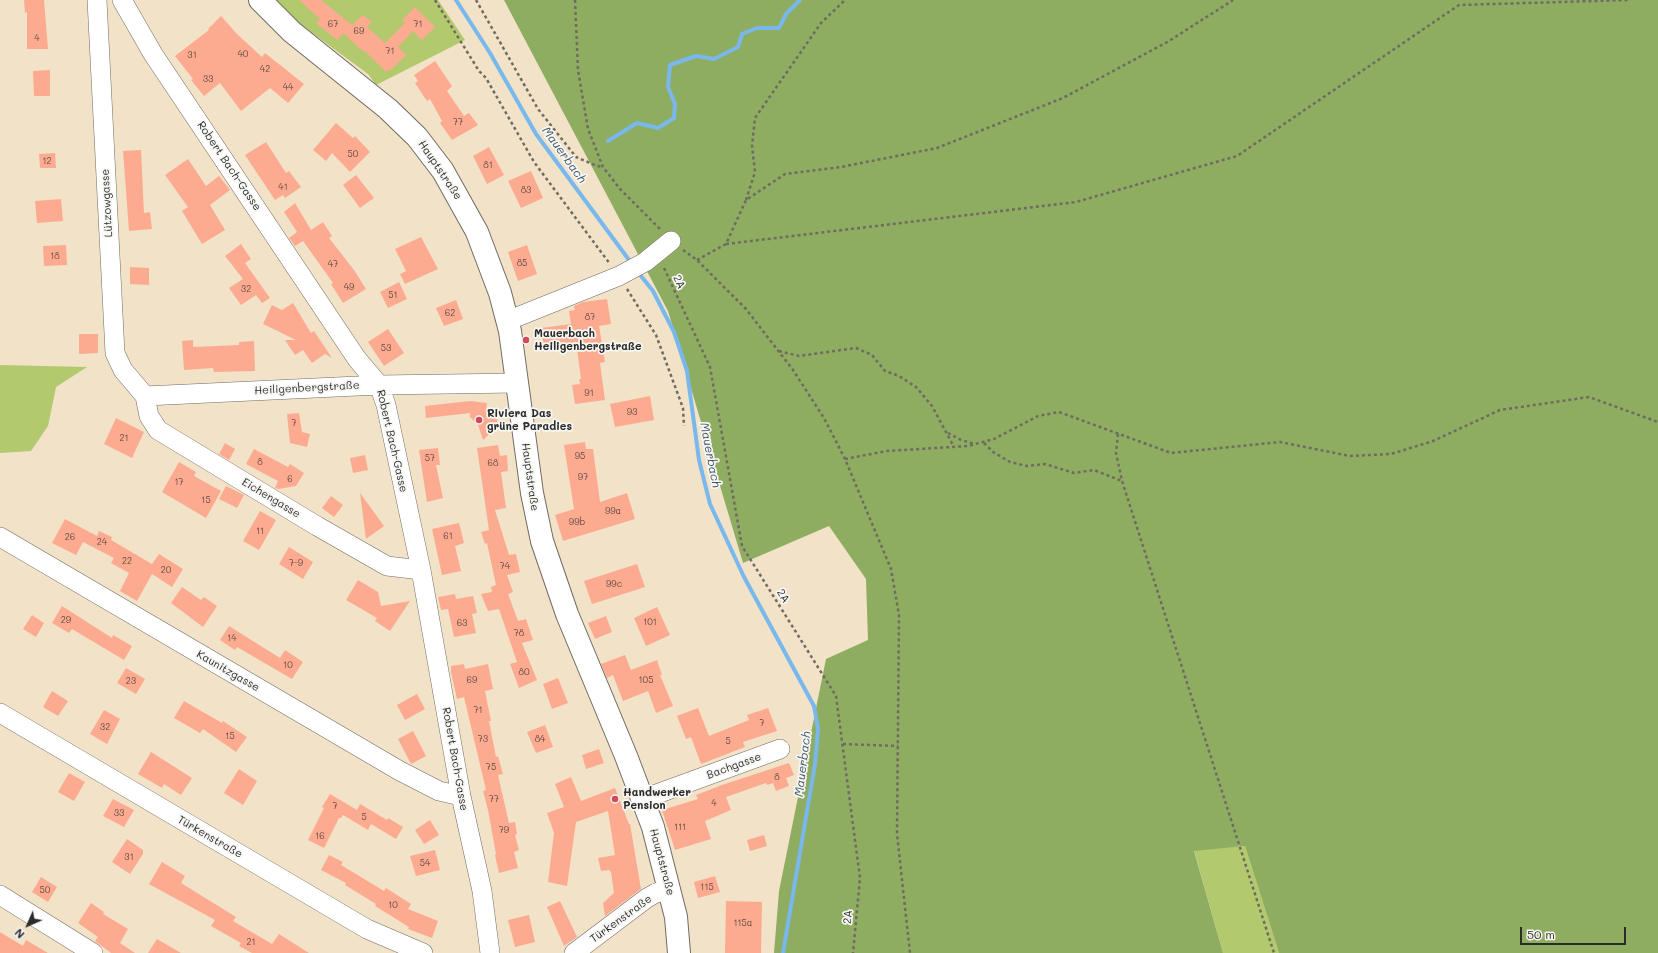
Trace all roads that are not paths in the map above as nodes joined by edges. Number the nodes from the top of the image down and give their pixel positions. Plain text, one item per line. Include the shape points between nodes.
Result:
1 (97, 0) edge
2 (122, 0) edge
3 (260, 0) edge
4 (658, 252) road end
5 (507, 321) junction
6 (517, 383) junction
7 (379, 385) junction
8 (145, 396) junction
9 (0, 537) edge
10 (421, 570) junction
11 (0, 713) edge
12 (780, 749) dead end
13 (461, 796) junction
14 (643, 799) junction
15 (670, 889) junction
16 (0, 895) edge
17 (92, 953) edge
18 (423, 953) edge
19 (490, 953) edge
20 (574, 953) edge
21 (679, 953) edge

1 - 8 street, Lützowgasse via 115,352 123,370
2 - 7 street, Robert Bach-Gasse via 157,60 357,359
3 - 5 main road, Hauptstraße via 292,32 402,122 431,154 457,193 477,232 496,282
4 - 5 street via 620,276
5 - 6 main road, Hauptstraße
6 - 7 street, Heiligenbergstraße
6 - 14 main road, Hauptstraße via 532,493 542,542 565,608
7 - 8 street, Heiligenbergstraße
7 - 10 street, Robert Bach-Gasse via 386,405
8 - 10 street, Eichengasse via 149,416 158,430 387,566
9 - 13 street, Kaunitzgasse via 400,771 439,791
10 - 13 street, Robert Bach-Gasse
11 - 18 street, Türkenstraße via 367,929
12 - 14 street, Bachgasse
13 - 19 street, Robert Bach-Gasse via 482,891
14 - 15 main road, Hauptstraße
15 - 20 street, Türkenstraße via 647,898
15 - 21 main road, Hauptstraße via 678,931
16 - 17 street

